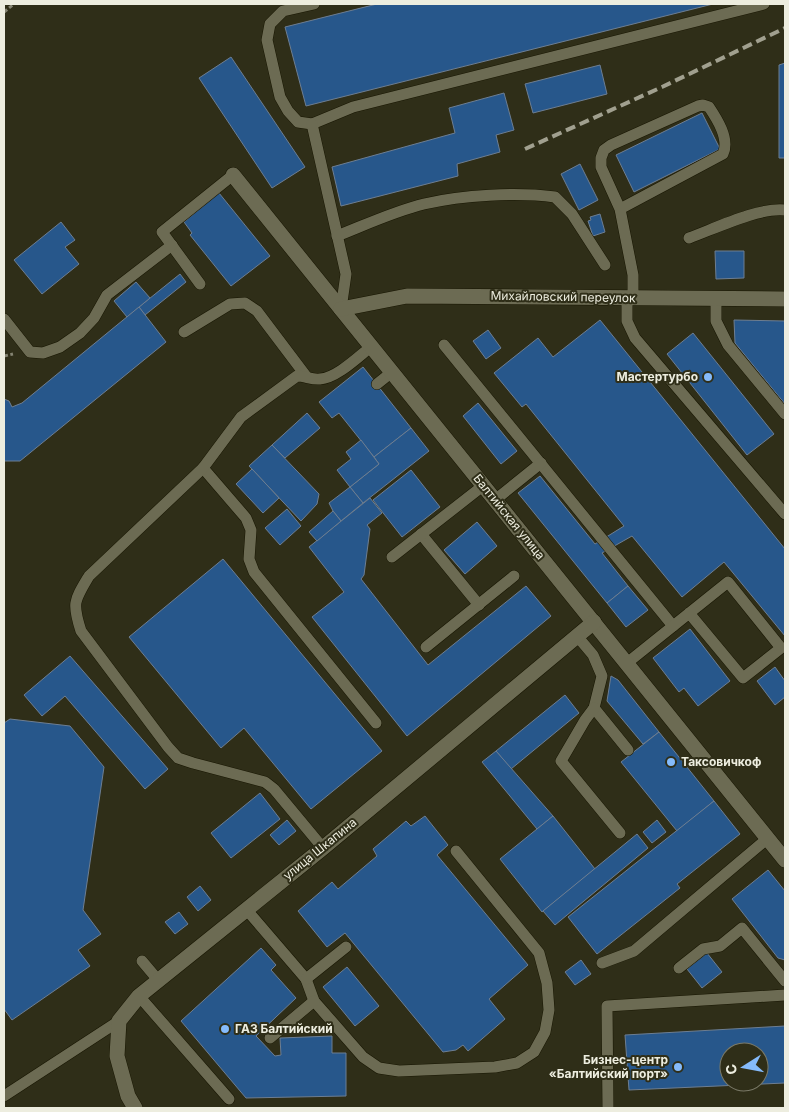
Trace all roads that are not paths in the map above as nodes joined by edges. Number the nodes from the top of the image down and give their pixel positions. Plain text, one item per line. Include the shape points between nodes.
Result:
1 (314, 4) edge
2 (764, 4) edge
3 (312, 124) junction
4 (233, 174) joint
5 (620, 209) junction
6 (785, 210) edge
7 (338, 236) junction
8 (689, 238) dead end
9 (172, 245) junction
10 (604, 265) dead end
11 (200, 284) dead end
12 (630, 298) junction
13 (716, 298) junction
14 (785, 299) edge
15 (341, 309) junction
16 (4, 319) edge
17 (184, 332) dead end
18 (444, 345) dead end
19 (372, 346) junction
20 (392, 372) junction
21 (306, 376) junction
22 (377, 384) dead end
23 (785, 414) edge
24 (541, 463) junction
25 (203, 468) junction
26 (484, 485) junction
27 (495, 500) junction
28 (785, 514) edge
29 (421, 534) junction
30 (392, 557) dead end
31 (514, 576) dead end
32 (479, 605) junction
33 (689, 612) junction
34 (594, 622) junction
35 (673, 626) junction
36 (577, 636) junction
37 (426, 647) dead end
38 (627, 663) junction
39 (594, 708) junction
40 (376, 724) dead end
41 (628, 750) dead end
42 (620, 832) dead end
43 (768, 838) junction
44 (322, 848) junction
45 (456, 851) dead end
46 (785, 860) edge
47 (246, 910) junction
48 (346, 948) dead end
49 (142, 961) dead end
50 (602, 963) dead end
51 (679, 968) dead end
52 (306, 979) junction
53 (158, 980) junction
54 (785, 981) edge
55 (785, 995) edge
56 (139, 996) junction
57 (314, 1001) junction
58 (119, 1021) junction
59 (270, 1038) dead end
60 (4, 1096) edge
61 (228, 1099) dead end
62 (135, 1108) edge
63 (608, 1108) edge

1 - 3 lane via 283,10 270,24 267,40 280,97 288,112 298,122
2 - 3 lane via 353,107
3 - 7 lane
4 - 9 lane via 162,232
4 - 15 street, Балтийская улица
5 - 5 lane via 601,167 604,150 698,106 709,107 724,137 726,147 723,154
5 - 12 lane via 633,275
6 - 8 lane via 746,217
7 - 10 lane via 424,204 534,194 555,197 572,214
7 - 15 lane via 346,274
9 - 11 lane
9 - 16 lane via 108,295 94,318 60,347 43,353 30,352
12 - 13 street, Михайловский переулок
12 - 15 street, Михайловский переулок via 406,296
12 - 28 lane via 627,321 635,338
13 - 14 street, Михайловский переулок
13 - 23 lane via 716,321 728,345
15 - 19 street, Балтийская улица
17 - 21 lane via 230,304 245,303 257,311
18 - 24 lane
19 - 20 street, Балтийская улица
19 - 21 lane via 333,376 313,379
20 - 22 lane
20 - 26 street, Балтийская улица
21 - 25 lane via 297,376 289,381 241,418
24 - 27 lane
24 - 35 lane
25 - 40 lane via 246,518 251,530 249,560 254,572
25 - 44 lane via 89,576 78,594 74,610 81,631 178,758 265,782
26 - 27 street, Балтийская улица
26 - 29 lane
27 - 34 street, Балтийская улица
29 - 30 lane
29 - 32 lane
31 - 32 lane
32 - 37 lane
33 - 33 lane via 743,678 781,648 728,582
33 - 35 lane
34 - 36 street, улица Шкапина
34 - 38 street, Балтийская улица
35 - 38 lane
36 - 39 lane via 593,655 602,676
36 - 44 street, улица Шкапина
38 - 43 street, Балтийская улица
39 - 41 lane
39 - 42 lane via 561,761
43 - 46 street, Балтийская улица
43 - 50 lane via 634,951
44 - 47 street, улица Шкапина
45 - 57 lane via 539,953 547,983 549,1010 546,1032 534,1052 517,1063 495,1068 399,1071 380,1068 363,1057
47 - 52 lane
47 - 53 street, улица Шкапина
48 - 52 lane
49 - 53 lane
51 - 54 lane via 703,949 720,946 742,928
52 - 57 lane
53 - 56 street, улица Шкапина
55 - 63 lane via 607,1006
56 - 58 street, улица Шкапина
56 - 61 lane
57 - 59 lane
58 - 60 lane
58 - 62 street via 117,1056 128,1096

